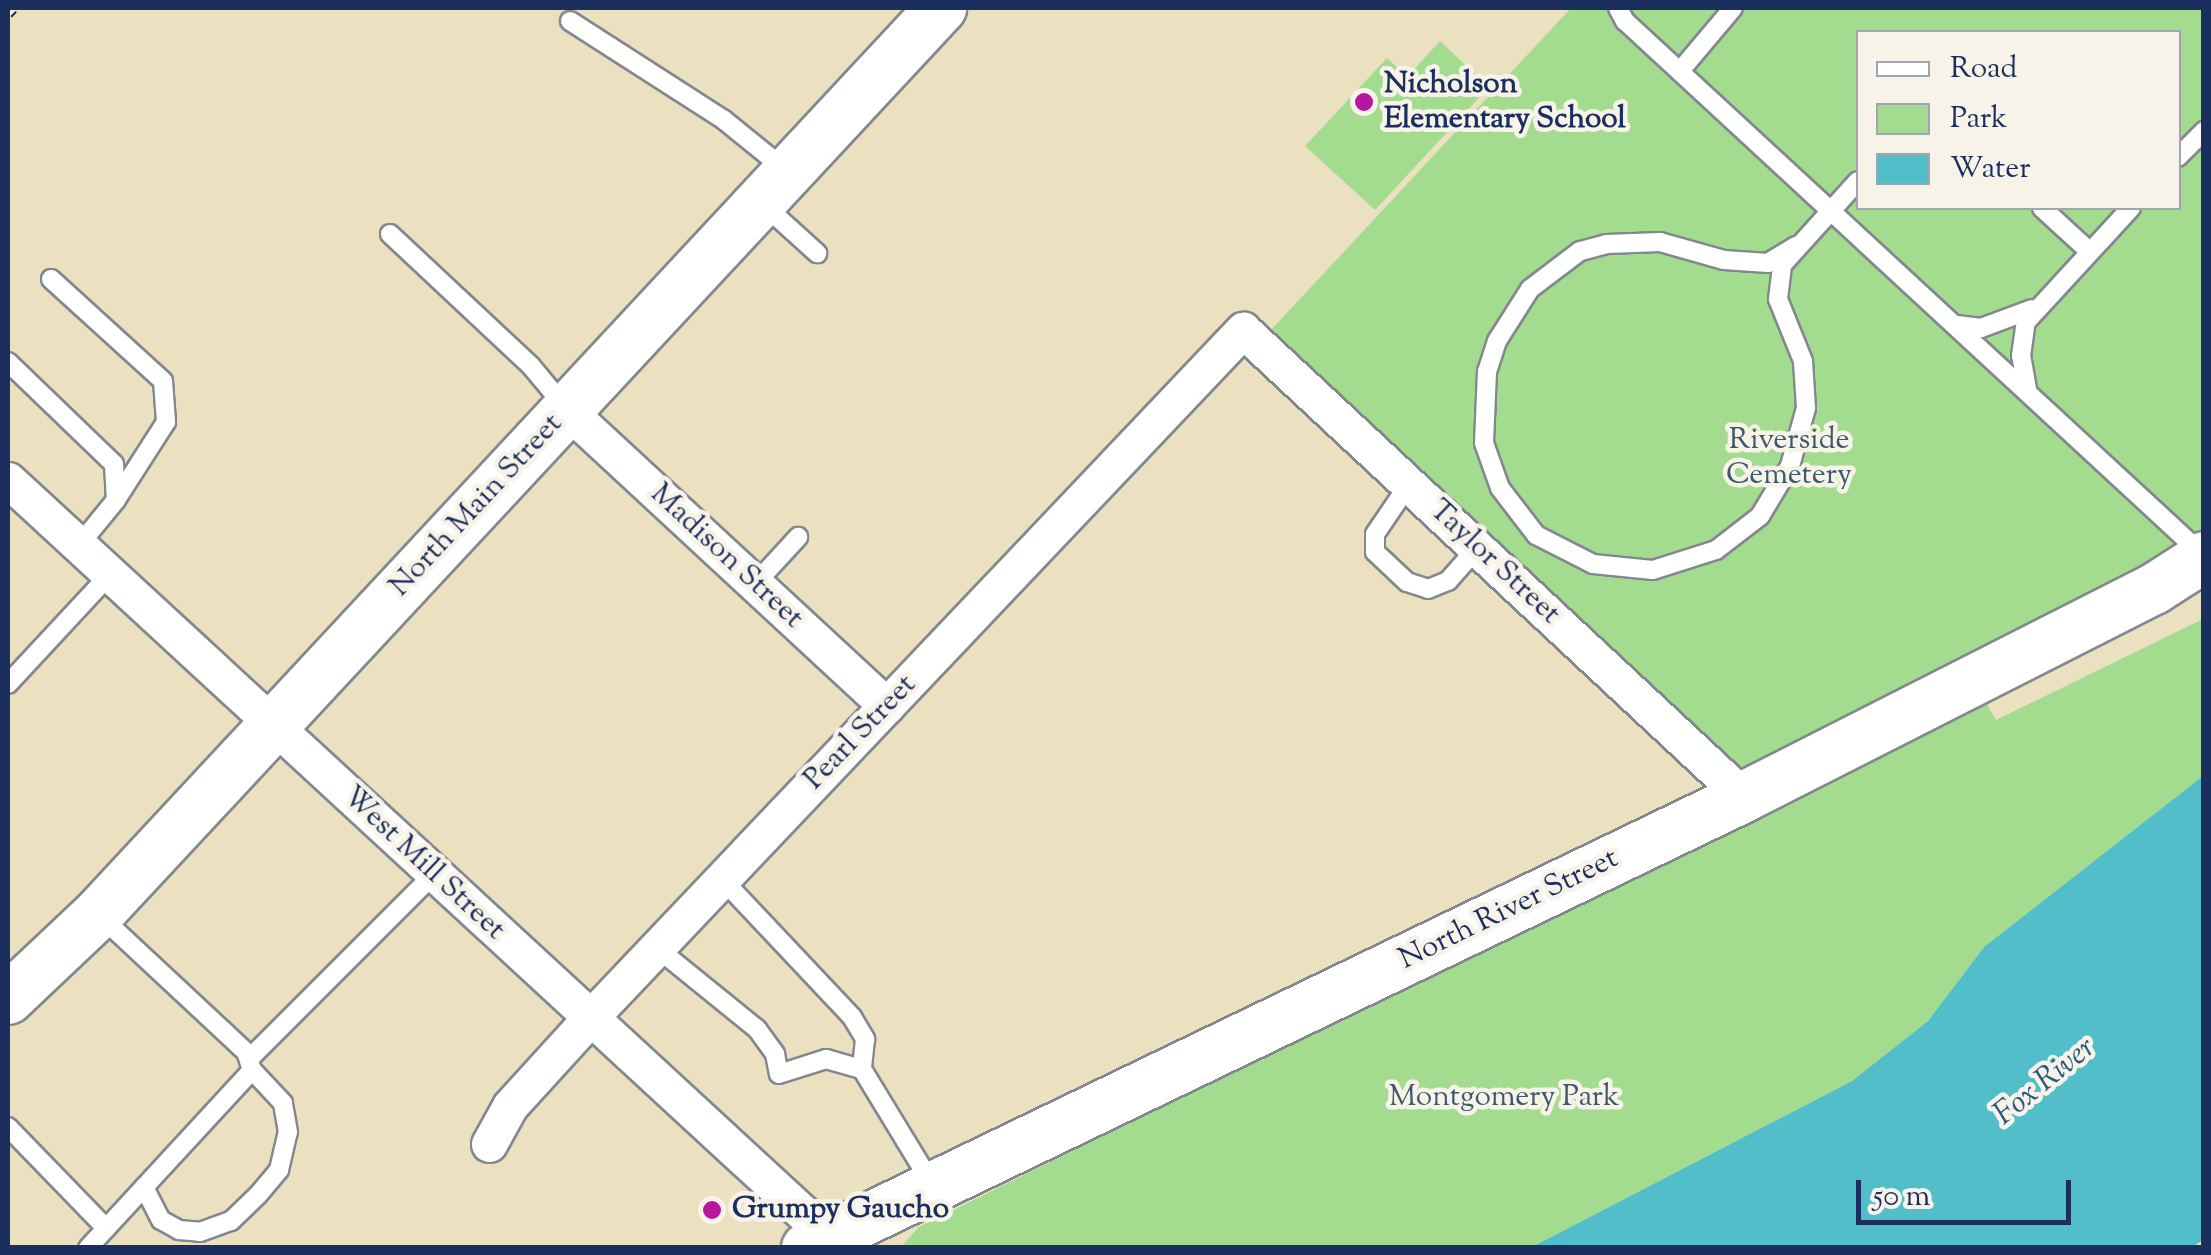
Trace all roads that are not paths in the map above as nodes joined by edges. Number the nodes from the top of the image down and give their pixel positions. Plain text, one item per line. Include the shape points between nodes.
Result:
1 (940, 8) edge
2 (1618, 8) edge
3 (1733, 8) edge
4 (570, 20) dead end
5 (1680, 71) junction
6 (2204, 131) edge
7 (2181, 154) edge
8 (1856, 183) edge
9 (774, 186) junction
10 (2044, 210) edge
11 (2129, 210) edge
12 (1832, 211) junction
13 (390, 234) dead end
14 (1796, 246) junction
15 (2089, 252) junction
16 (817, 253) dead end
17 (51, 279) dead end
18 (2037, 306) junction
19 (1957, 324) junction
20 (1244, 330) joint
21 (8, 362) edge
22 (2027, 389) junction
23 (566, 409) junction
24 (8, 480) edge
25 (1409, 484) junction
26 (116, 500) junction
27 (798, 537) dead end
28 (80, 544) junction
29 (1477, 548) junction
30 (2204, 556) edge
31 (111, 573) junction
32 (754, 584) junction
33 (8, 684) edge
34 (887, 706) junction
35 (273, 725) junction
36 (1744, 797) junction
37 (434, 874) junction
38 (722, 880) junction
39 (98, 914) junction
40 (656, 948) junction
41 (8, 998) edge
42 (590, 1018) junction
43 (250, 1064) junction
44 (862, 1068) junction
45 (8, 1127) edge
46 (489, 1144) dead end
47 (144, 1187) junction
48 (933, 1187) junction
49 (106, 1228) junction
50 (825, 1244) edge
51 (88, 1248) edge

1 - 9 street, North Main Street
2 - 5 lane
3 - 5 lane
4 - 9 lane via 724,120
5 - 12 lane
6 - 7 lane
8 - 12 lane
9 - 16 lane
9 - 23 street, North Main Street
10 - 15 lane
11 - 15 lane
12 - 14 lane
12 - 19 lane
13 - 23 lane via 531,366
14 - 14 lane via 1782,264 1778,299 1803,362 1806,408 1790,466 1760,516 1716,550 1653,570 1593,564 1536,534 1500,488 1484,443 1487,372 1497,341 1530,289 1580,251 1607,244 1660,242 1724,260 1768,263
15 - 18 lane
17 - 26 lane via 162,381 166,422
18 - 19 lane via 1981,328
18 - 22 lane via 2022,336
19 - 22 lane
20 - 25 street, Taylor Street
20 - 34 street, Pearl Street
21 - 26 lane via 114,464
22 - 30 lane
23 - 32 street, Madison Street
23 - 35 street, North Main Street
24 - 28 street, West Mill Street
25 - 29 street, Taylor Street
25 - 29 lane via 1375,534 1376,552 1406,582 1428,589 1448,582
26 - 28 lane
27 - 32 lane
28 - 31 street, West Mill Street
29 - 36 street, Taylor Street
30 - 36 street, North River Street via 2154,589
31 - 33 lane
31 - 35 street, West Mill Street
32 - 34 street, Madison Street
34 - 38 street, Pearl Street
35 - 37 street, West Mill Street
35 - 39 street, North Main Street
36 - 48 street, North River Street
37 - 42 street, West Mill Street
37 - 43 lane
38 - 40 street, Pearl Street
38 - 44 lane via 852,1017 864,1039
39 - 41 street, North Main Street
39 - 43 lane
40 - 42 street, Pearl Street
40 - 44 lane via 758,1029 780,1074 826,1059
42 - 46 street, Pearl Street via 510,1106
42 - 50 street, West Mill Street
43 - 47 lane
43 - 47 lane via 283,1104 288,1132 279,1170 258,1195 231,1221 179,1230 161,1220
44 - 48 lane
45 - 49 lane
47 - 49 lane
48 - 50 street, North River Street
49 - 51 lane

